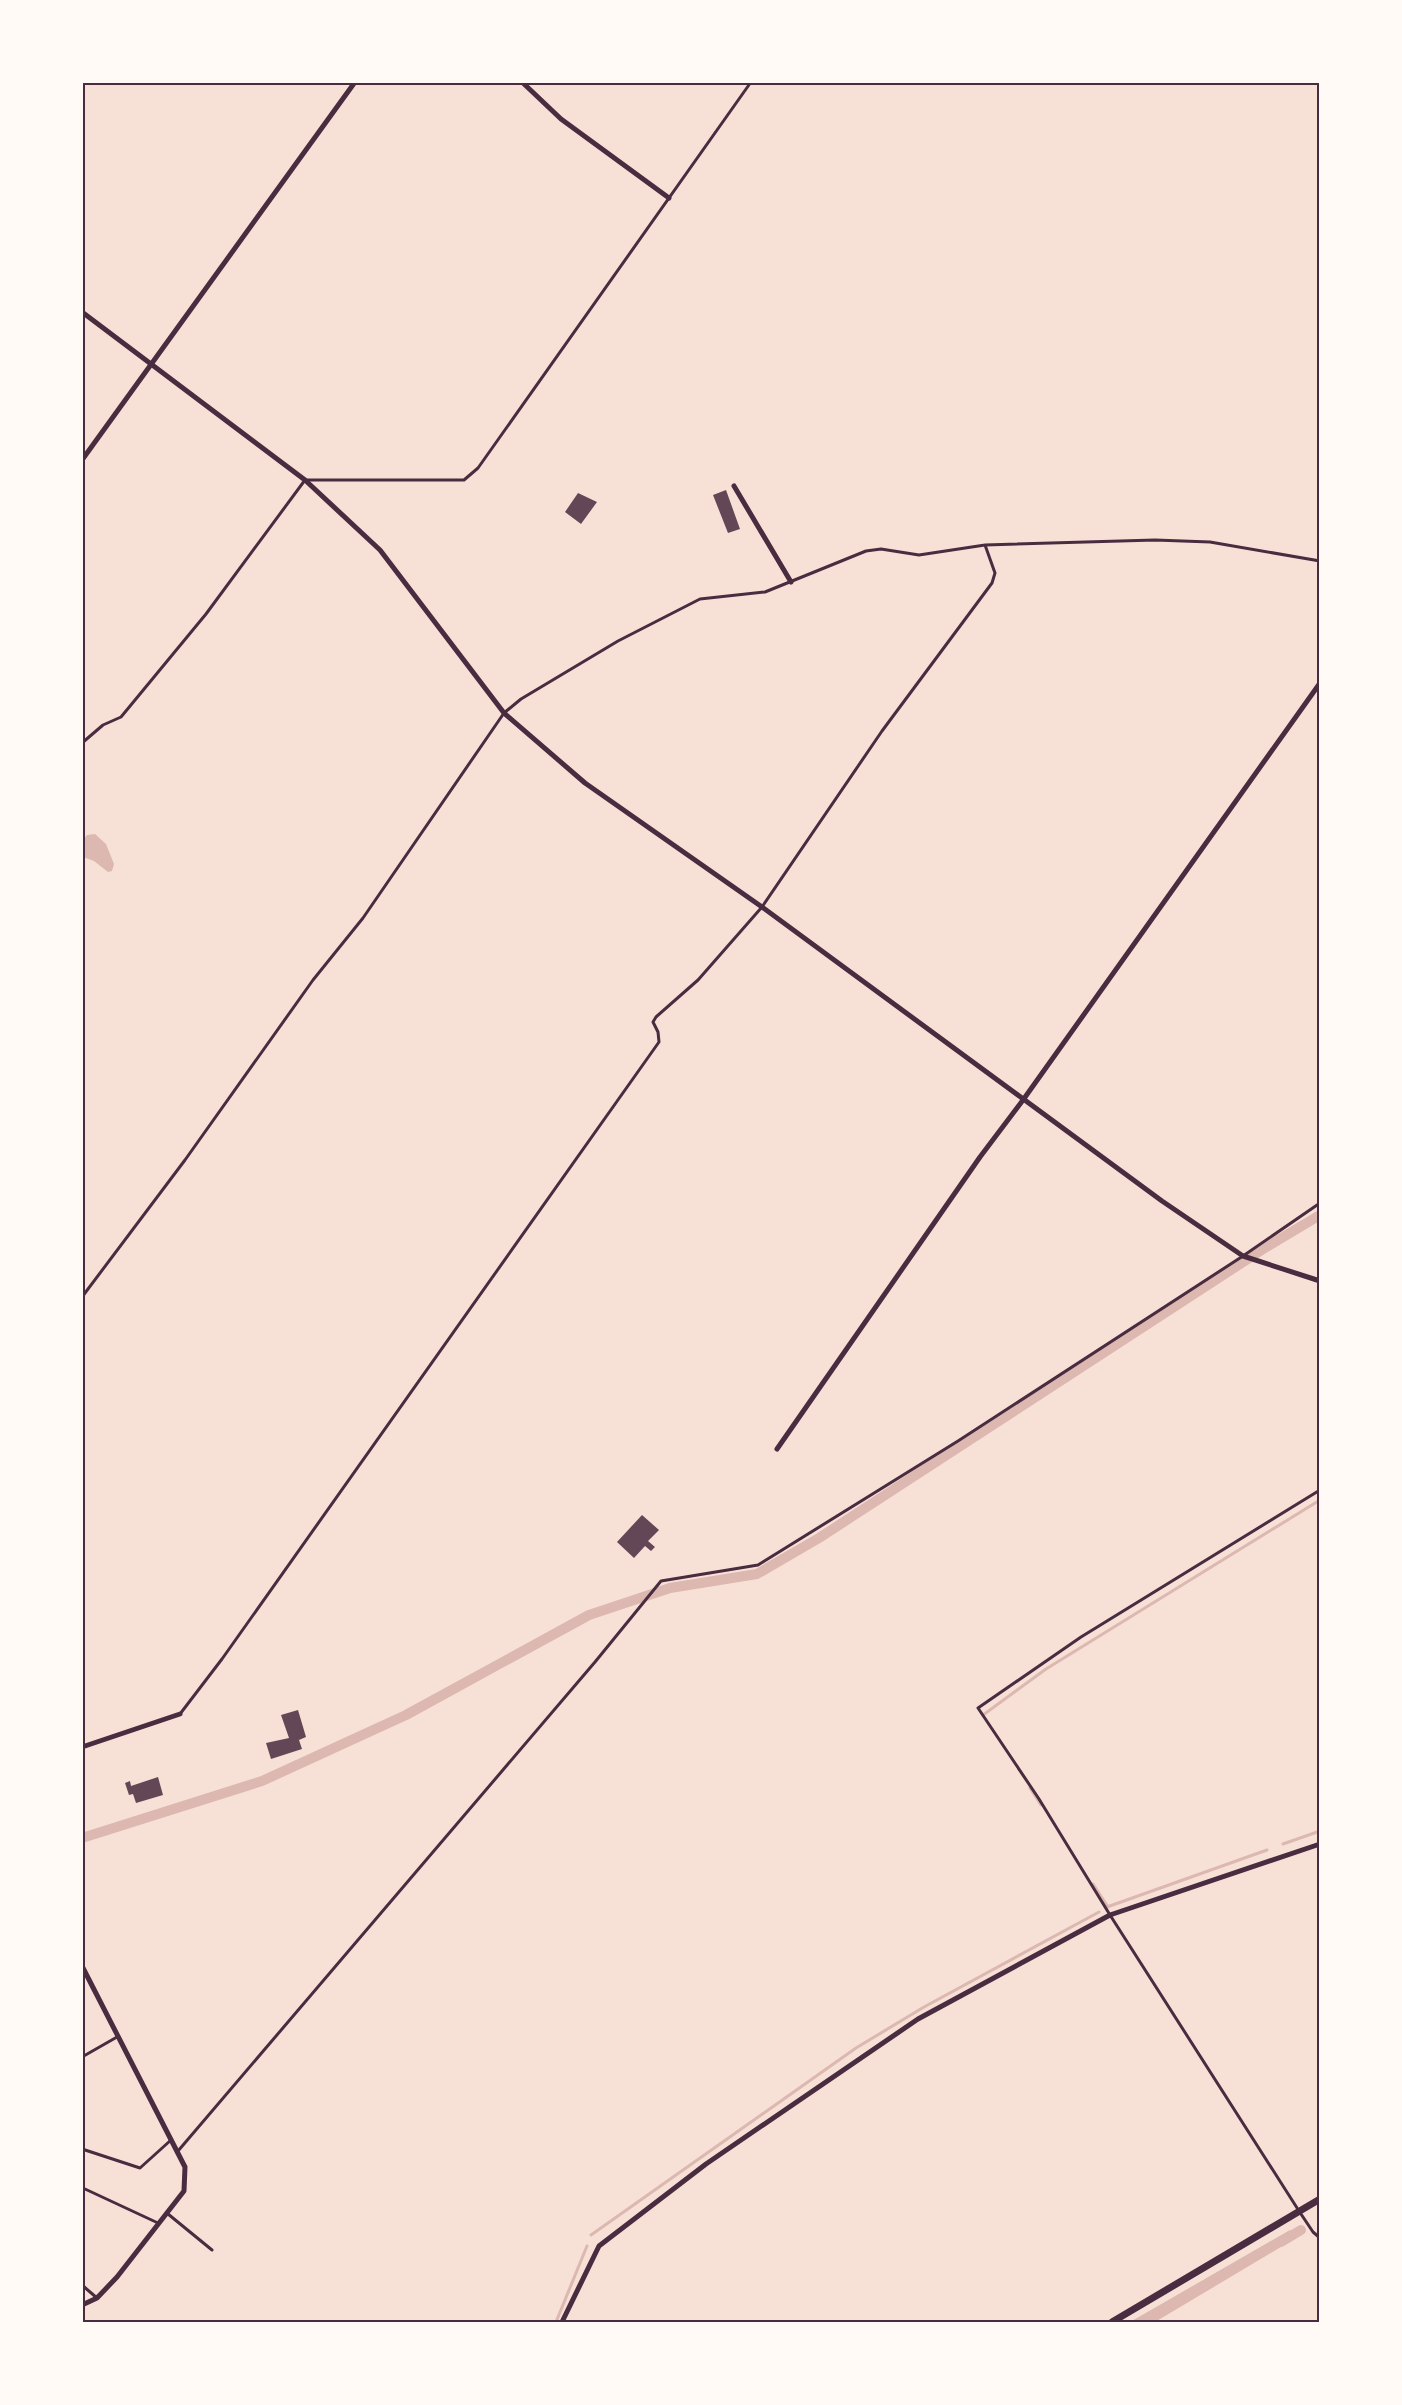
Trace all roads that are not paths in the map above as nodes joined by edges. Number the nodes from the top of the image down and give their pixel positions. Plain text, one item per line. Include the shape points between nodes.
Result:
1 (355, 82) edge
2 (522, 82) edge
3 (751, 82) edge
4 (669, 198) junction
5 (82, 312) edge
6 (152, 363) junction
7 (82, 460) edge
8 (305, 480) junction
9 (734, 486) dead end
10 (985, 545) junction
11 (1320, 561) edge
12 (791, 582) junction
13 (1320, 683) edge
14 (504, 713) junction
15 (82, 743) edge
16 (762, 907) junction
17 (1023, 1100) junction
18 (1320, 1203) edge
19 (1243, 1256) junction
20 (1320, 1281) edge
21 (82, 1297) edge
22 (777, 1449) dead end
23 (1320, 1490) edge
24 (180, 1714) joint
25 (82, 1747) edge
26 (1320, 1844) edge
27 (1110, 1915) junction
28 (82, 1966) edge
29 (117, 2037) junction
30 (82, 2057) edge
31 (171, 2140) junction
32 (82, 2149) edge
33 (178, 2151) junction
34 (86, 2189) dead end
35 (1320, 2199) edge
36 (1299, 2211) junction
37 (166, 2213) junction
38 (158, 2223) junction
39 (1320, 2238) edge
40 (212, 2250) dead end
41 (82, 2285) edge
42 (97, 2298) junction
43 (82, 2305) edge
44 (562, 2322) edge
45 (1112, 2322) edge

1 - 6 street
2 - 4 street via 561,119
3 - 4 lane
4 - 8 lane via 478,468 464,480
5 - 6 street
6 - 7 street
6 - 8 street
8 - 14 street via 380,550
8 - 15 lane via 206,614 121,717 103,724
9 - 12 street
10 - 11 lane via 1210,542
10 - 12 lane via 919,555 881,549 866,551
10 - 16 lane via 995,573 992,583 882,731
12 - 14 lane via 765,592 700,599 618,641
13 - 17 street
14 - 16 street via 585,783
14 - 21 lane via 363,918 313,980 186,1160
16 - 17 street
16 - 24 lane via 698,980 656,1017 653,1022 659,1042
17 - 19 street
17 - 22 street
18 - 19 lane
19 - 20 street
19 - 33 lane via 758,1565 662,1581
23 - 27 lane via 1067,1646 978,1708 1039,1798
24 - 25 street
26 - 27 street
27 - 36 lane
27 - 44 street via 918,2019 706,2164 598,2246
28 - 29 street
29 - 30 lane
29 - 31 street
31 - 32 lane via 140,2168
31 - 33 street
33 - 37 street via 185,2167 184,2191
34 - 38 lane
35 - 36 street
36 - 39 lane
36 - 45 street
37 - 38 street
37 - 40 lane
38 - 42 street
41 - 42 lane
42 - 43 street

